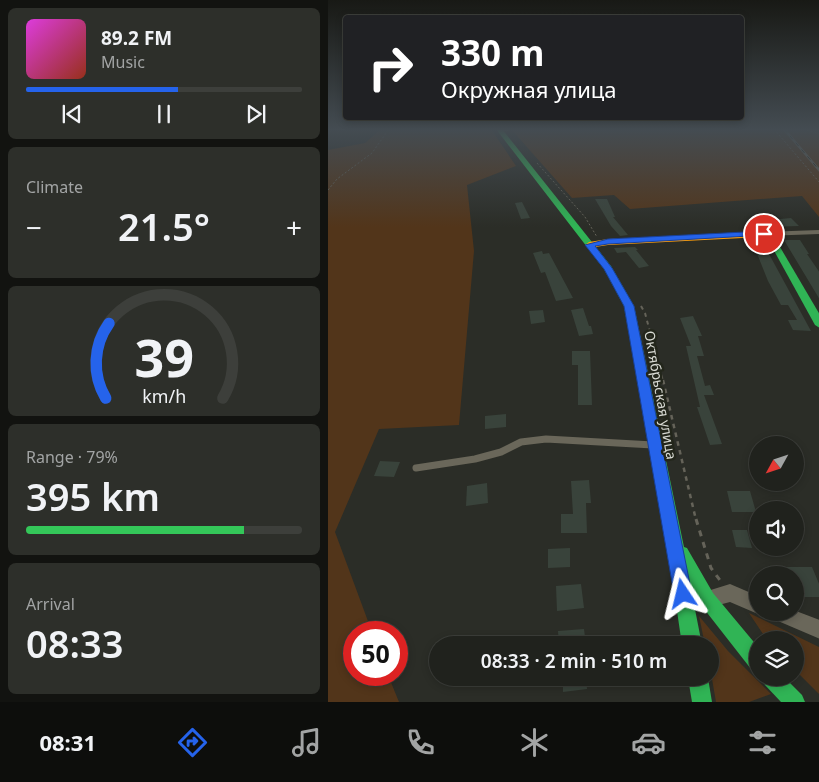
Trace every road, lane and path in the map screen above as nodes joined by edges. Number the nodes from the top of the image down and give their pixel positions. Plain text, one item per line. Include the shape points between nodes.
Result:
1 (362, 162) edge
2 (523, 162) edge
3 (536, 162) edge
4 (800, 162) edge
5 (331, 182) junction
6 (328, 183) edge
7 (820, 183) edge
8 (328, 190) edge
9 (820, 232) edge
10 (764, 234) junction
11 (594, 244) junction
12 (640, 305) dead end
13 (820, 325) edge
14 (655, 445) junction
15 (416, 468) dead end
16 (675, 543) junction
17 (730, 593) junction
18 (708, 599) junction
19 (749, 601) edge
20 (798, 621) edge
21 (820, 630) edge
22 (690, 636) edge
23 (749, 651) edge
24 (699, 686) edge
25 (780, 686) edge
26 (702, 702) edge
27 (795, 702) edge

1 - 5 path
2 - 11 main road, Октябрьская улица
3 - 11 path via 585,217 596,233
4 - 7 path
5 - 6 path
5 - 8 path
9 - 10 street
10 - 11 main road
10 - 13 main road via 774,244
11 - 14 main road, Октябрьская улица via 629,306
12 - 17 path via 656,350 699,532 711,568
14 - 15 lane via 546,439 522,442 475,459
14 - 16 main road, Октябрьская улица
16 - 18 main road
16 - 22 main road, Октябрьская улица
17 - 18 street
17 - 19 street
18 - 23 main road
20 - 21 street
24 - 26 main road
25 - 27 main road

